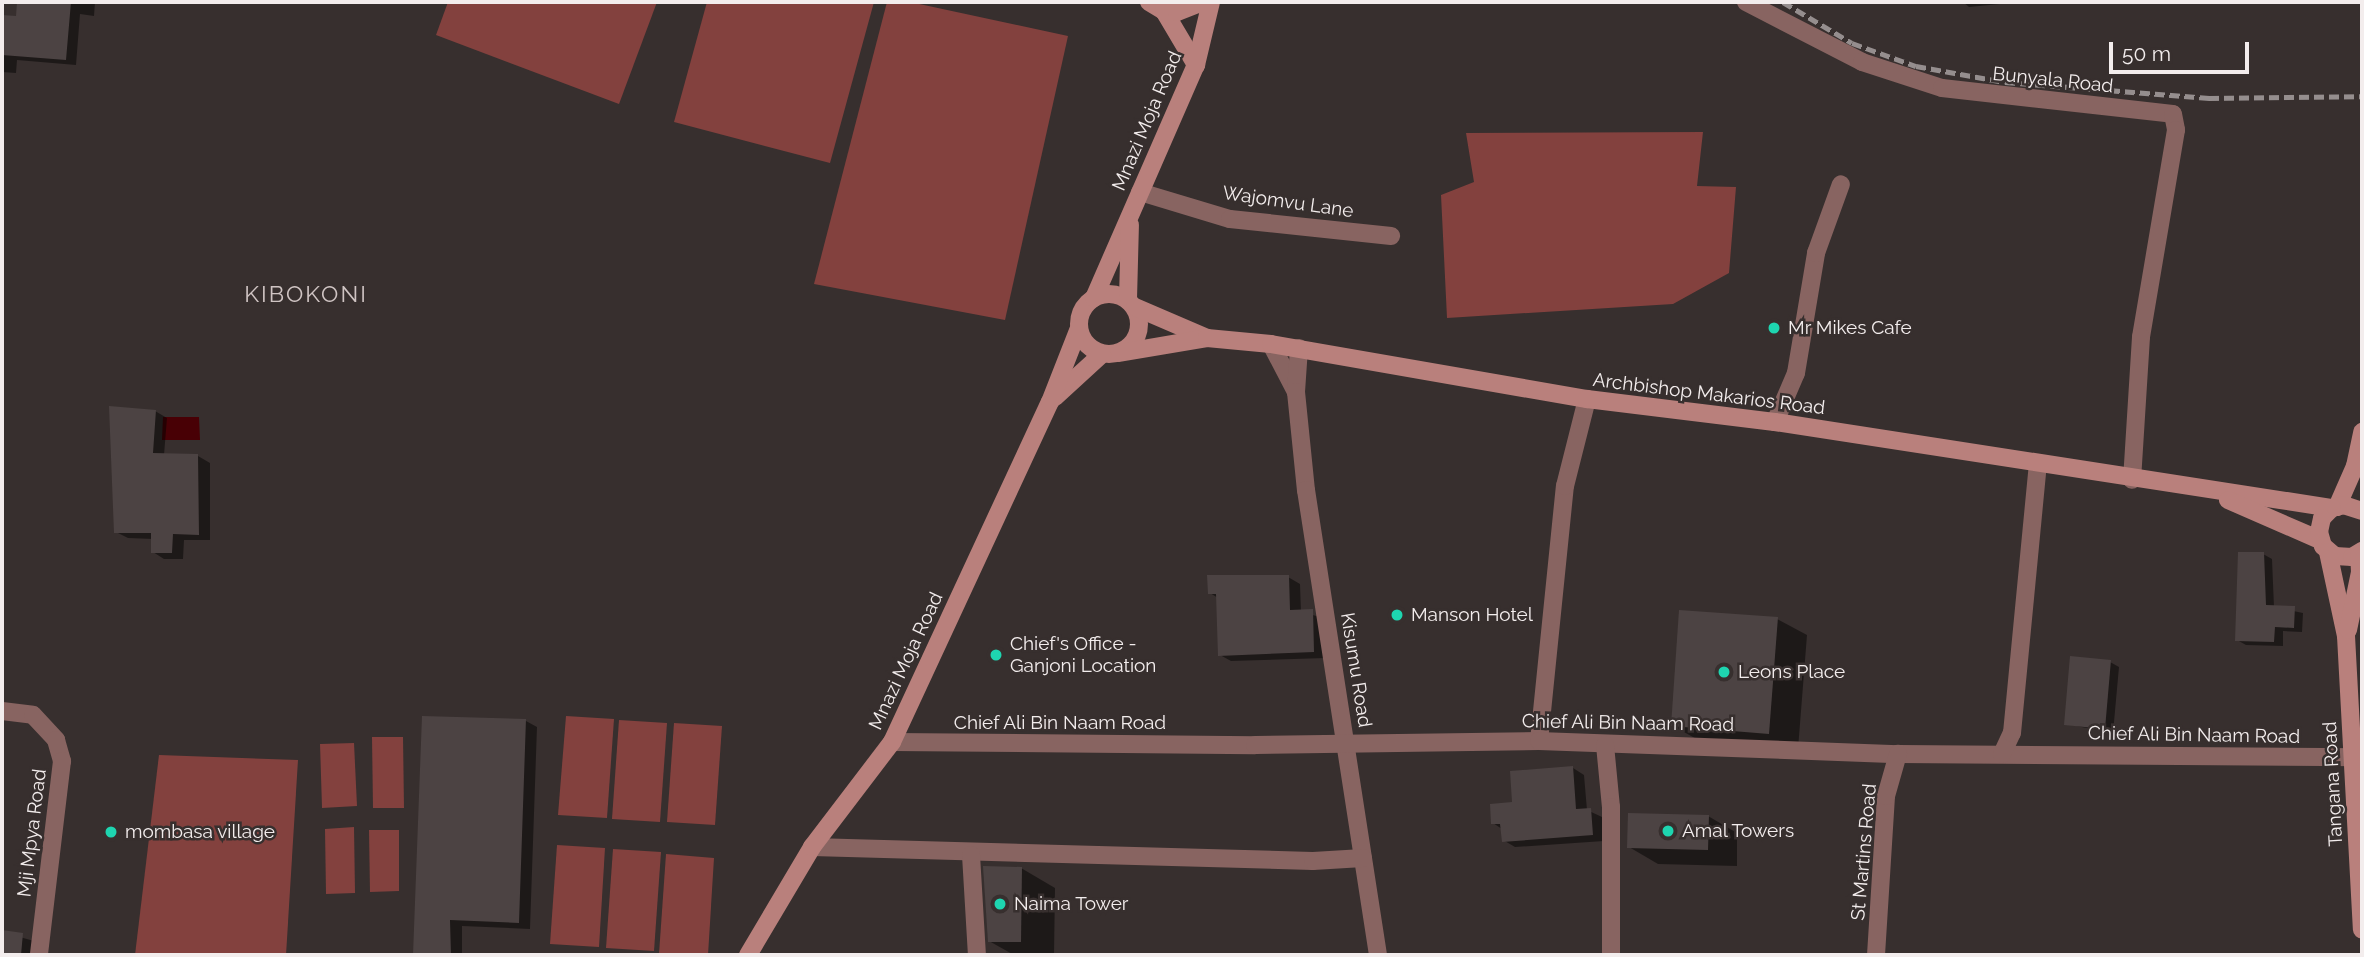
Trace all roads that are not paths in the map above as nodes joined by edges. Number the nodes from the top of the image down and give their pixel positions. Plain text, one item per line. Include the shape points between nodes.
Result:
1 (1203, 2) edge
2 (1211, 2) edge
3 (1755, 3) edge
4 (1156, 6) edge
5 (1196, 65) junction
6 (1841, 184) dead end
7 (1140, 192) junction
8 (1130, 215) junction
9 (1391, 236) dead end
10 (1094, 298) junction
11 (1131, 303) junction
12 (1079, 328) junction
13 (1207, 338) junction
14 (1271, 344) junction
15 (1299, 348) junction
16 (1111, 353) junction
17 (1296, 392) junction
18 (1587, 400) junction
19 (1050, 402) junction
20 (1775, 422) junction
21 (2362, 432) edge
22 (2038, 463) junction
23 (2355, 466) junction
24 (2132, 480) junction
25 (2206, 490) junction
26 (2334, 508) junction
27 (2361, 510) edge
28 (2324, 546) junction
29 (2361, 553) edge
30 (2346, 636) junction
31 (2, 711) edge
32 (1539, 741) junction
33 (892, 742) junction
34 (1346, 744) junction
35 (1605, 745) junction
36 (1898, 754) junction
37 (2002, 754) junction
38 (2358, 757) edge
39 (812, 847) junction
40 (971, 855) junction
41 (1363, 858) junction
42 (2362, 930) edge
43 (39, 955) edge
44 (748, 955) edge
45 (976, 955) edge
46 (1378, 955) edge
47 (1611, 955) edge
48 (1876, 955) edge

1 - 4 main road via 1191,8
2 - 5 main road, Mnazi Moja Road
3 - 24 street, Bunyala Road via 1862,62 1942,88 2173,114 2176,130 2141,337
4 - 5 main road
5 - 7 main road, Mnazi Moja Road
6 - 20 street via 1816,253 1796,373
7 - 8 main road, Mnazi Moja Road
7 - 9 street, Wajomvu Lane via 1230,219
8 - 10 main road, Mnazi Moja Road
8 - 11 main road
10 - 11 main road via 1117,294
10 - 12 main road via 1085,305
11 - 13 main road
11 - 16 main road via 1138,334
12 - 16 main road via 1091,349
12 - 19 main road, Mnazi Moja Road
13 - 14 main road, Archbishop Makarios Road
13 - 16 main road
14 - 15 main road, Archbishop Makarios Road
14 - 17 street, Kisumu Road
15 - 17 street, Kisumu Road
15 - 18 main road, Archbishop Makarios Road
16 - 19 main road
17 - 34 street, Kisumu Road via 1306,490
18 - 20 main road, Archbishop Makarios Road
18 - 32 street via 1565,486
19 - 33 main road, Mnazi Moja Road
20 - 22 main road, Archbishop Makarios Road
21 - 23 main road
22 - 24 main road, Archbishop Makarios Road
22 - 37 street via 2012,733
23 - 26 main road
23 - 27 main road
24 - 25 main road, Archbishop Makarios Road
25 - 26 main road, Archbishop Makarios Road
25 - 28 main road, Archbishop Makarios Road
26 - 27 main road, Archbishop Makarios Road
26 - 28 main road via 2322,519
28 - 29 main road, Archbishop Makarios Road via 2343,558
28 - 30 main road, Tangana Road
29 - 30 main road, Tangana Road
30 - 38 main road, Tangana Road
31 - 43 street, Mji Mpya Road via 33,715 56,740 62,761
32 - 34 street, Chief Ali Bin Naam Road
32 - 35 street, Chief Ali Bin Naam Road
33 - 34 street, Chief Ali Bin Naam Road
33 - 39 main road, Mnazi Moja Road
34 - 41 street, Kisumu Road
35 - 36 street, Chief Ali Bin Naam Road
35 - 47 street via 1611,807
36 - 37 street, Chief Ali Bin Naam Road
36 - 48 street, St Martins Road via 1886,796
37 - 38 street, Chief Ali Bin Naam Road
38 - 42 main road, Tangana Road
39 - 40 street
39 - 44 main road, Mnazi Moja Road
40 - 41 street via 1313,862
40 - 45 street
41 - 46 street, Kisumu Road

